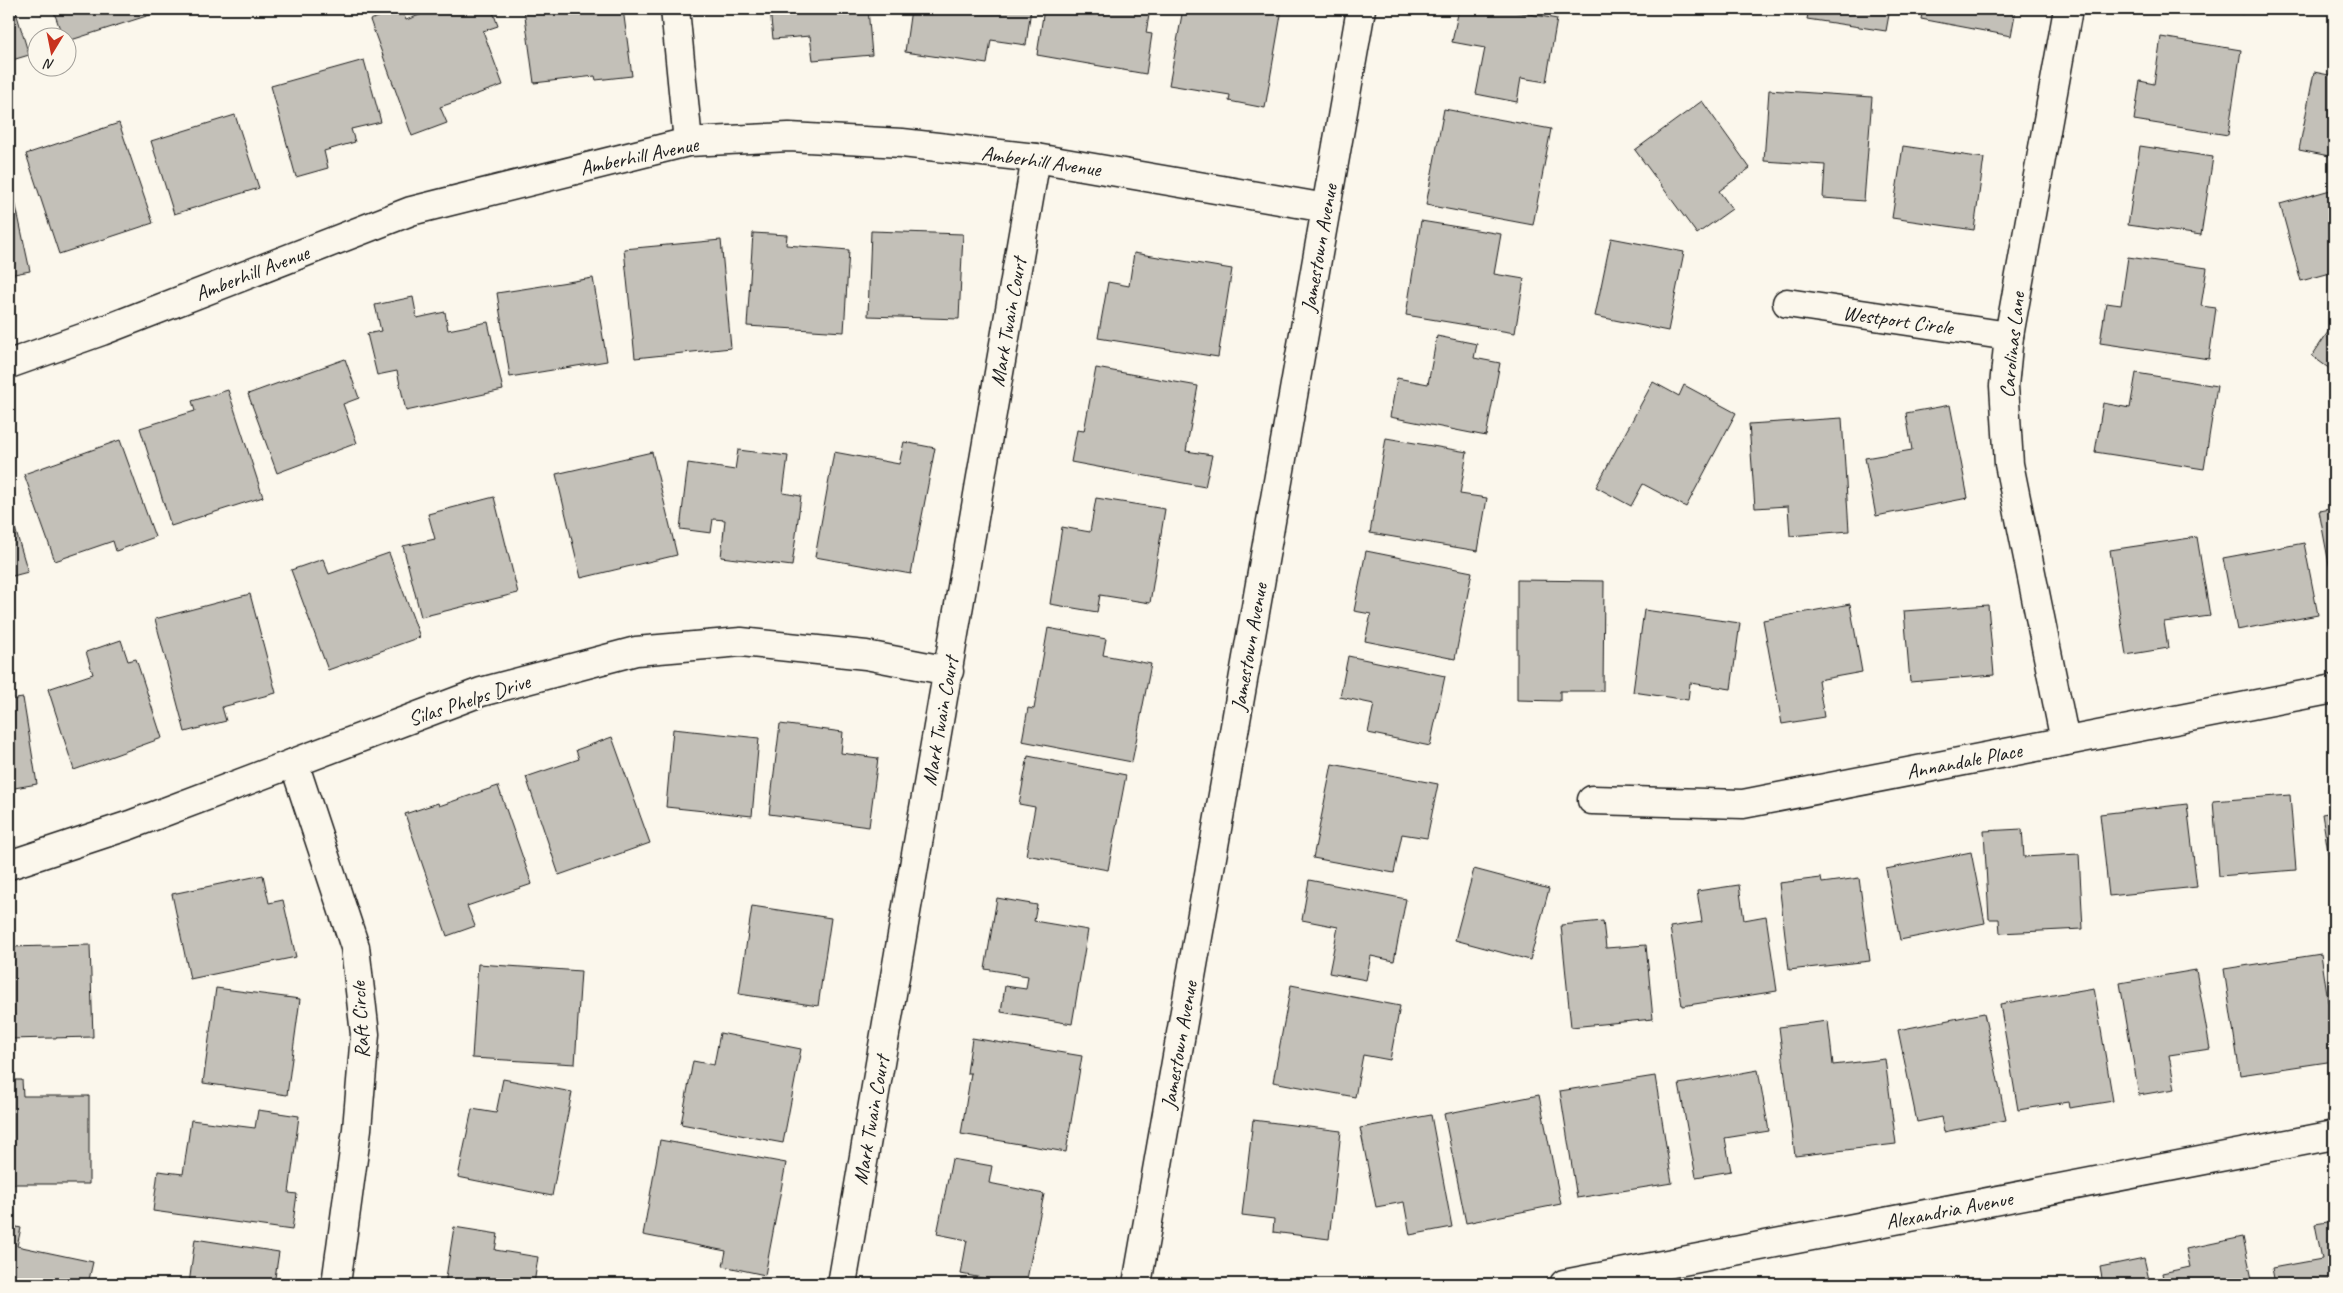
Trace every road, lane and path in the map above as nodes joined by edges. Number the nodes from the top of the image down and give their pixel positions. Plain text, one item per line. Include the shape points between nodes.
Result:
1 (675, 9) edge
2 (1361, 9) edge
3 (2068, 9) edge
4 (688, 142) junction
5 (1036, 158) junction
6 (1326, 208) junction
7 (1787, 303) dead end
8 (2009, 336) junction
9 (9, 364) edge
10 (948, 671) junction
11 (2334, 689) edge
12 (2064, 741) junction
13 (294, 763) junction
14 (1592, 800) dead end
15 (9, 865) edge
16 (2334, 1135) edge
17 (336, 1284) edge
18 (842, 1284) edge
19 (1136, 1284) edge
20 (1564, 1284) edge

1 - 4 street
2 - 6 street, Jamestown Avenue
3 - 8 street, Carolinas Lane
4 - 5 street, Amberhill Avenue via 788,137 902,144
4 - 9 street, Amberhill Avenue via 411,211 102,332
5 - 6 street, Amberhill Avenue
5 - 10 street, Mark Twain Court
6 - 19 street, Jamestown Avenue
7 - 8 street, Westport Circle
8 - 12 street, Carolinas Lane via 2004,386 2009,464
10 - 13 street, Silas Phelps Drive via 866,655 740,642 636,652 481,692
10 - 18 street, Mark Twain Court
11 - 12 street, Annandale Place
12 - 14 street, Annandale Place via 1743,804
13 - 15 street, Silas Phelps Drive via 130,826
13 - 17 street, Raft Circle via 355,947 365,1034 357,1129
16 - 20 street, Alexandria Avenue

